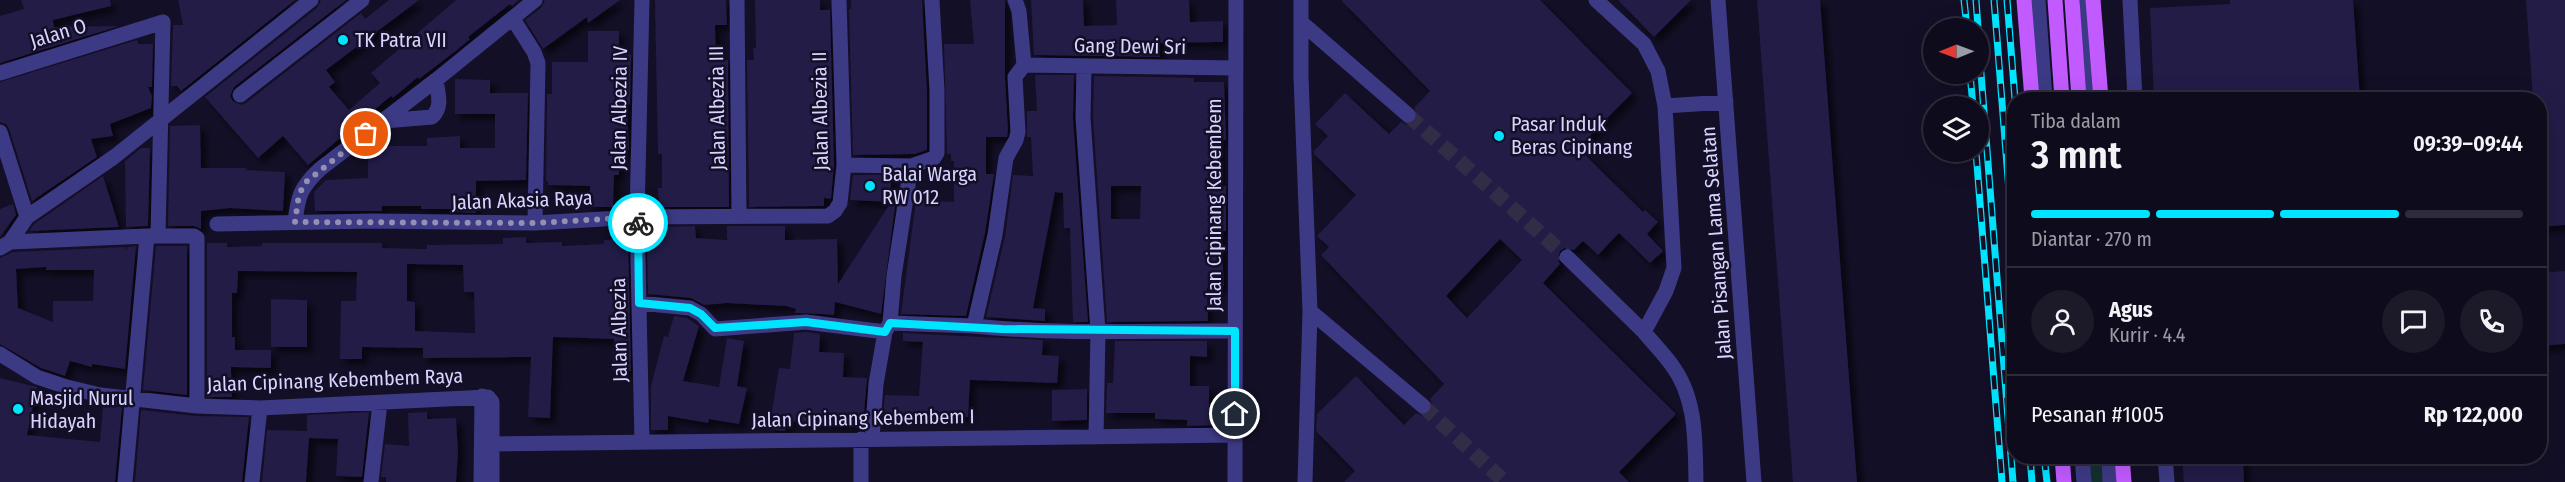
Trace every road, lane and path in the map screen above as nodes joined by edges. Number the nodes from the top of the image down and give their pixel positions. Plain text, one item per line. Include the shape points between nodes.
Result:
1 (311, 0) edge
2 (362, 0) edge
3 (535, 0) edge
4 (642, 0) edge
5 (737, 0) edge
6 (839, 0) edge
7 (932, 0) edge
8 (1015, 0) edge
9 (1236, 0) edge
10 (1301, 0) edge
11 (1596, 0) edge
12 (1718, 0) edge
13 (2024, 0) edge
14 (2038, 0) edge
15 (2055, 0) edge
16 (2072, 0) edge
17 (2087, 0) edge
18 (2093, 0) edge
19 (2130, 0) edge
20 (513, 19) junction
21 (1302, 23) junction
22 (1024, 65) junction
23 (1084, 67) junction
24 (1236, 68) junction
25 (0, 73) edge
26 (436, 80) junction
27 (2031, 92) edge
28 (2045, 92) edge
29 (2062, 92) edge
30 (2078, 92) edge
31 (2092, 92) edge
32 (2100, 92) edge
33 (2135, 92) edge
34 (240, 95) dead end
35 (1726, 102) junction
36 (1665, 106) junction
37 (1408, 114) tunnel mouth
38 (159, 120) junction
39 (384, 121) junction
40 (0, 132) edge
41 (844, 165) junction
42 (911, 166) junction
43 (739, 216) junction
44 (828, 216) joint
45 (27, 217) junction
46 (638, 217) junction
47 (295, 222) junction
48 (535, 223) junction
49 (217, 224) dead end
50 (152, 235) junction
51 (5, 245) edge
52 (1567, 257) tunnel mouth
53 (639, 303) junction
54 (1310, 311) junction
55 (974, 326) junction
56 (887, 327) junction
57 (1098, 331) junction
58 (1235, 331) junction
59 (1644, 332) junction
60 (0, 354) edge
61 (482, 396) junction
62 (132, 398) junction
63 (380, 403) junction
64 (1423, 405) tunnel mouth
65 (197, 406) junction
66 (261, 408) junction
67 (1235, 435) junction
68 (1096, 436) junction
69 (867, 439) junction
70 (642, 442) junction
71 (492, 444) junction
72 (2062, 464) edge
73 (2083, 464) edge
74 (2109, 464) edge
75 (2123, 464) edge
76 (2166, 464) edge
77 (125, 482) edge
78 (252, 482) edge
79 (371, 482) edge
80 (481, 482) edge
81 (492, 482) edge
82 (861, 482) edge
83 (1235, 482) edge
84 (1305, 482) edge
85 (1696, 482) edge
86 (1754, 482) edge
87 (2064, 482) edge
88 (2084, 482) edge
89 (2110, 482) edge
90 (2124, 482) edge
91 (2168, 482) edge

1 - 38 street
2 - 34 street
3 - 20 street
4 - 46 street, Jalan Albezia IV
5 - 43 street, Jalan Albezia III
6 - 41 street, Jalan Albezia II
7 - 42 street via 937,153 934,158
8 - 22 street
9 - 24 street, Jalan Cipinang Kebembem
10 - 21 street
11 - 36 street via 1652,56
12 - 35 street, Jalan Pisangan Lama Selatan
13 - 27 main road
14 - 28 street
15 - 29 main road
16 - 30 main road
17 - 31 street
18 - 32 main road
19 - 33 street
20 - 26 street
20 - 48 street via 538,63
21 - 37 street
21 - 54 street
22 - 23 street, Gang Dewi Sri
22 - 55 street via 1015,77 1016,141 1006,158 995,235
23 - 24 street, Gang Dewi Sri
23 - 57 street via 1084,142
24 - 58 street, Jalan Cipinang Kebembem
25 - 38 street, Jalan O via 163,22
26 - 39 street
26 - 39 street via 440,106 432,117
35 - 36 street
35 - 86 street, Jalan Pisangan Lama Selatan
36 - 59 street via 1674,268
38 - 45 street via 114,157
38 - 50 street
39 - 47 street via 307,181 299,194
40 - 45 street
41 - 42 street
41 - 44 street, Jalan Albezia II via 840,203
42 - 56 street
43 - 44 street, Jalan Akasia Raya
43 - 46 street, Jalan Akasia Raya
45 - 51 street
46 - 48 street, Jalan Akasia Raya
46 - 53 street, Jalan Albezia
47 - 48 street, Jalan Akasia Raya
47 - 49 street, Jalan Akasia Raya
50 - 51 street
50 - 62 street
50 - 65 street via 197,238
52 - 59 street
53 - 56 street via 690,308 715,328 806,322
53 - 70 street, Jalan Albezia
54 - 64 street
54 - 84 street
55 - 56 street
55 - 57 street
56 - 69 street
57 - 58 street
57 - 68 street
58 - 67 street, Jalan Cipinang Kebembem
59 - 85 street via 1672,366 1689,400 1694,423
60 - 62 street, Jalan Cipinang Kebembem Raya via 38,377 100,395
61 - 63 street, Jalan Cipinang Kebembem Raya
61 - 71 street, Jalan Cipinang Kebembem Raya via 492,402
61 - 80 street
62 - 65 street, Jalan Cipinang Kebembem Raya
62 - 77 street
63 - 66 street, Jalan Cipinang Kebembem Raya
63 - 79 street
65 - 66 street, Jalan Cipinang Kebembem Raya
66 - 78 street
67 - 68 street, Jalan Cipinang Kebembem I
67 - 83 street, Jalan Cipinang Kebembem
68 - 69 street, Jalan Cipinang Kebembem I
69 - 70 street, Jalan Cipinang Kebembem I
69 - 82 street
70 - 71 street, Jalan Cipinang Kebembem I
71 - 81 street
72 - 87 main road
73 - 88 street
74 - 89 street
75 - 90 main road
76 - 91 street

